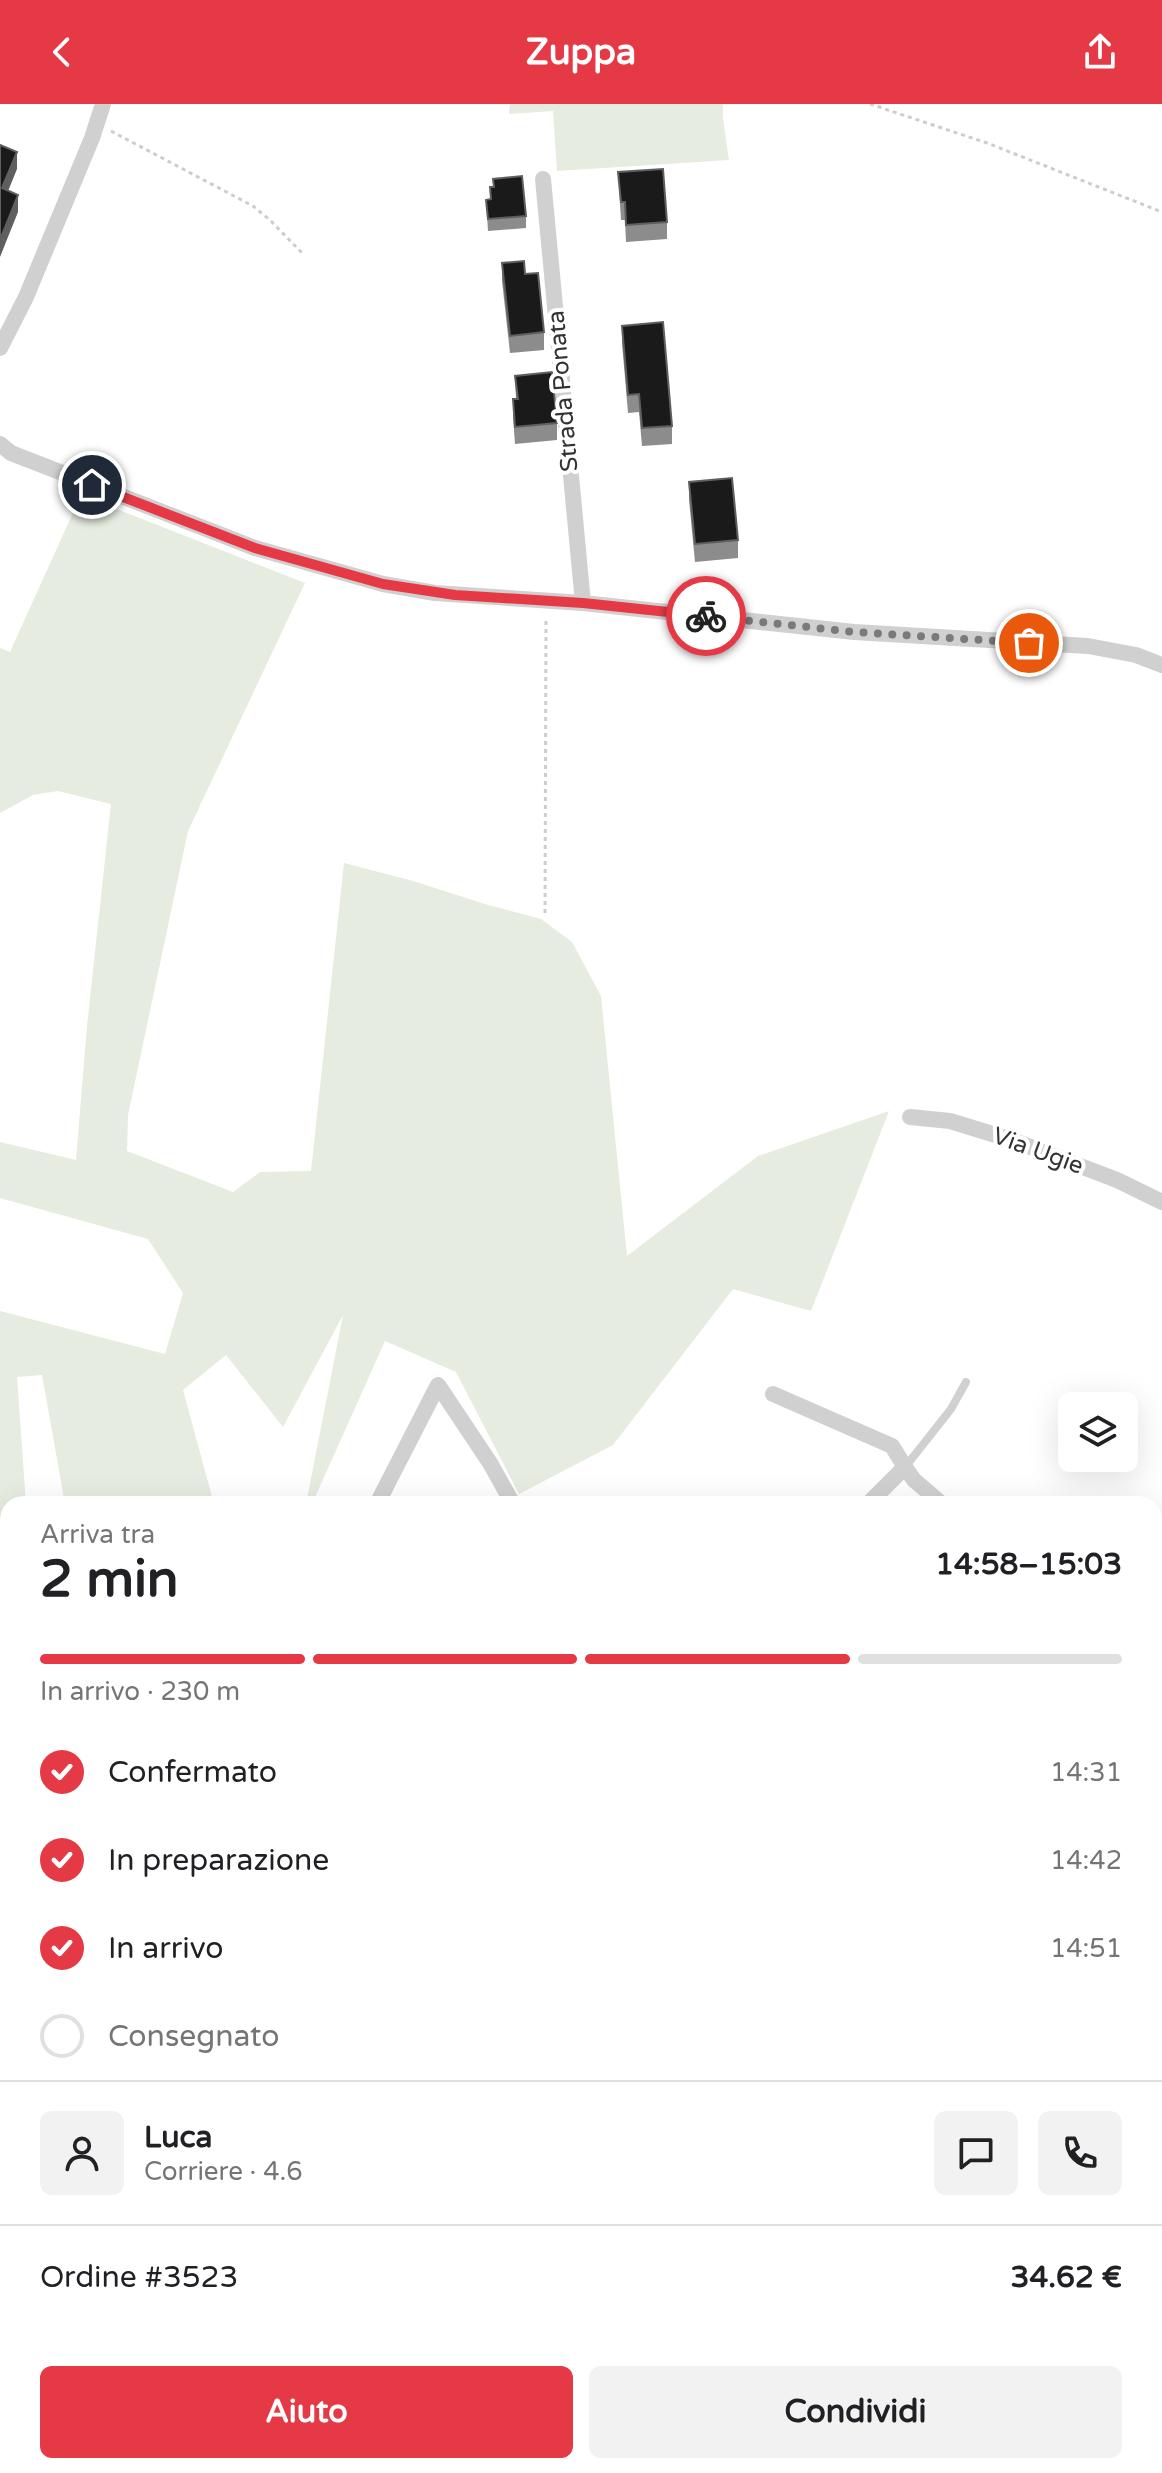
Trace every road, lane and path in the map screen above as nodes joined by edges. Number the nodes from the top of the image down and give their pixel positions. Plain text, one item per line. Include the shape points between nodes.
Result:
1 (103, 104) edge
2 (870, 104) edge
3 (96, 125) junction
4 (543, 179) dead end
5 (1162, 212) edge
6 (303, 254) dead end
7 (0, 348) edge
8 (4, 450) edge
9 (546, 601) junction
10 (583, 603) junction
11 (1162, 665) edge
12 (545, 913) dead end
13 (910, 1117) dead end
14 (1162, 1202) edge
15 (966, 1382) dead end
16 (773, 1394) dead end
17 (905, 1467) junction
18 (381, 1496) edge
19 (509, 1496) edge
20 (876, 1496) edge
21 (933, 1496) edge

1 - 3 street
2 - 5 path via 987,143
3 - 6 path via 253,206
3 - 7 street
4 - 10 street, Strada Ponata
8 - 9 street via 255,548 318,567 435,593
9 - 10 street
9 - 12 path
10 - 11 street via 854,632 1088,646
13 - 14 street, Via Ugie via 950,1121 1012,1140
15 - 17 lane
16 - 17 street via 892,1446
17 - 20 street
17 - 21 street
18 - 19 street via 438,1385

